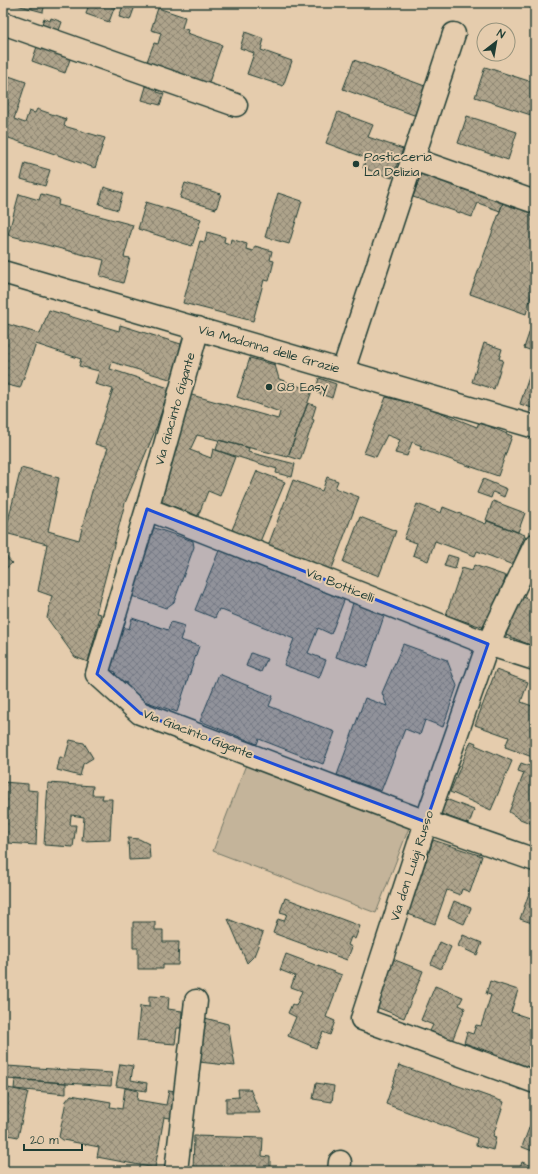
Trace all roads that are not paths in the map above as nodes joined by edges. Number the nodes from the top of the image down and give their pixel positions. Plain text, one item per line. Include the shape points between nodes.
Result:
1 (3, 23) edge
2 (454, 34) dead end
3 (236, 104) dead end
4 (413, 159) junction
5 (535, 202) edge
6 (3, 272) edge
7 (198, 328) junction
8 (343, 371) junction
9 (535, 427) edge
10 (147, 508) junction
11 (535, 545) edge
12 (488, 644) junction
13 (535, 659) edge
14 (426, 822) junction
15 (535, 860) edge
16 (196, 1001) dead end
17 (535, 1082) edge
18 (176, 1171) edge

1 - 3 street
2 - 4 street
4 - 5 street
4 - 8 street
6 - 7 street, Via Madonna delle Grazie
7 - 8 street, Via Madonna delle Grazie
7 - 10 street, Via Giacinto Gigante
8 - 9 street, Via Madonna delle Grazie
10 - 12 street, Via Botticelli
10 - 14 street, Via Giacinto Gigante via 97,674 140,713
11 - 12 street, Via don Luigi Russo
12 - 13 street, Via Botticelli
12 - 14 street, Via don Luigi Russo
14 - 15 street, Via Giacinto Gigante
14 - 17 street, Via don Luigi Russo via 362,1019
16 - 18 street

